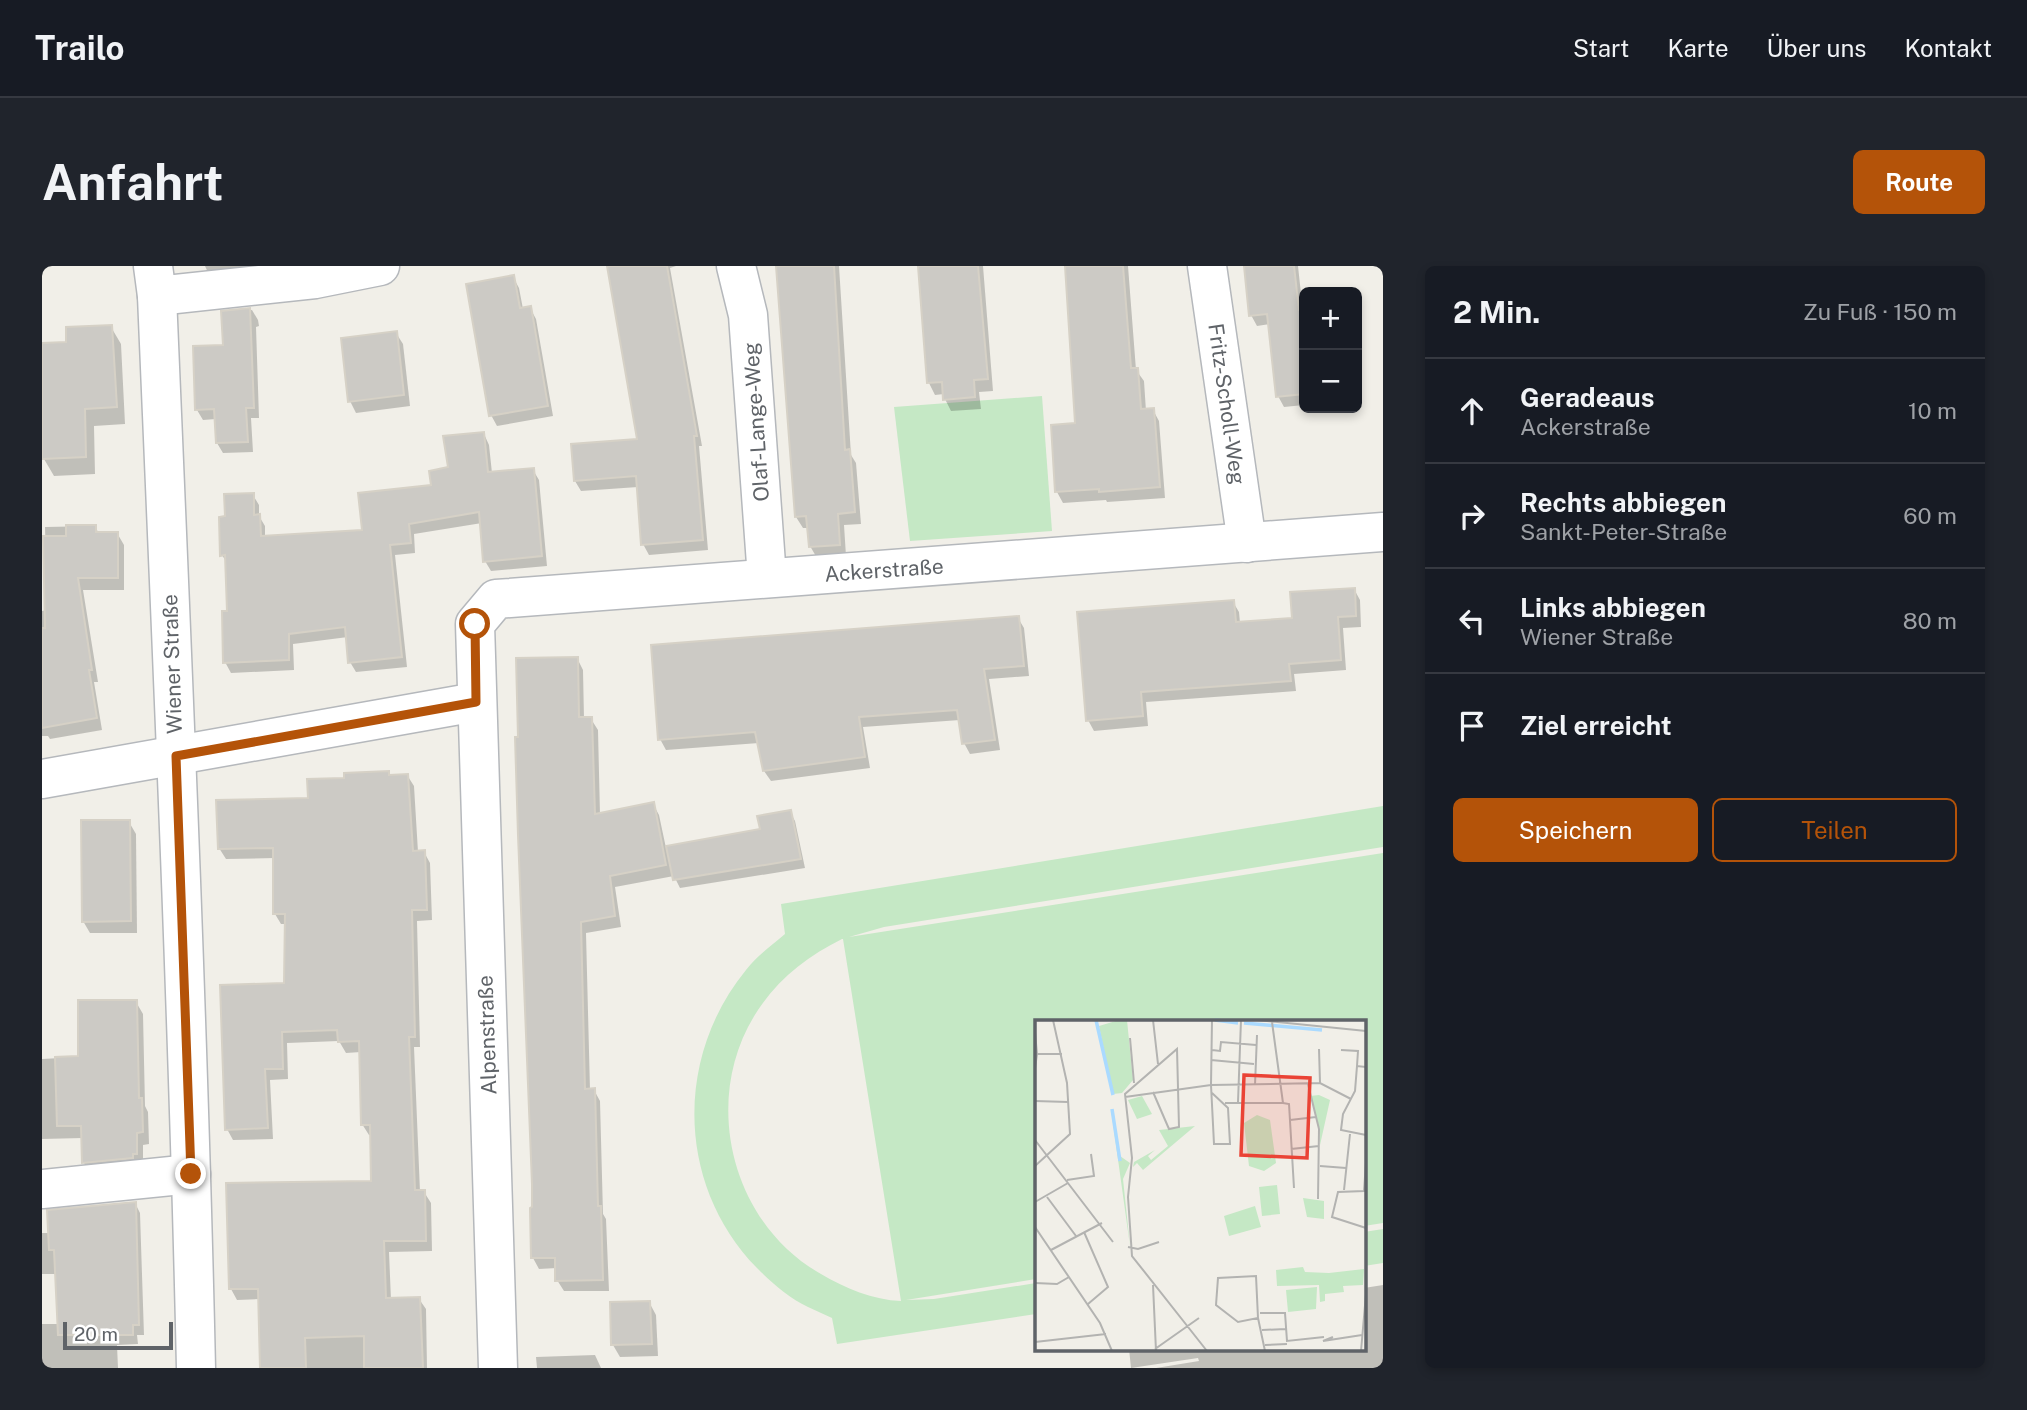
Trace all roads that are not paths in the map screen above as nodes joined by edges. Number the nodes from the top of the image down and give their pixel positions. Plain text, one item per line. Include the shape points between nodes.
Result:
1 (380, 266) edge
2 (736, 266) edge
3 (1207, 266) edge
4 (155, 281) edge
5 (1383, 531) edge
6 (1247, 543) junction
7 (767, 579) junction
8 (476, 702) junction
9 (176, 756) junction
10 (42, 779) edge
11 (191, 1174) junction
12 (42, 1189) edge
13 (196, 1368) edge
14 (498, 1368) edge

1 - 4 street via 324,278
2 - 7 street, Olaf-Lange-Weg via 748,315
3 - 6 street, Fritz-Scholl-Weg
4 - 9 street, Wiener Straße
5 - 6 street, Ackerstraße
6 - 7 street, Ackerstraße
7 - 8 street, Ackerstraße via 496,599 475,624
8 - 9 street
8 - 14 street, Alpenstraße
9 - 10 street
9 - 11 street, Wiener Straße
11 - 12 street
11 - 13 street, Wiener Straße

